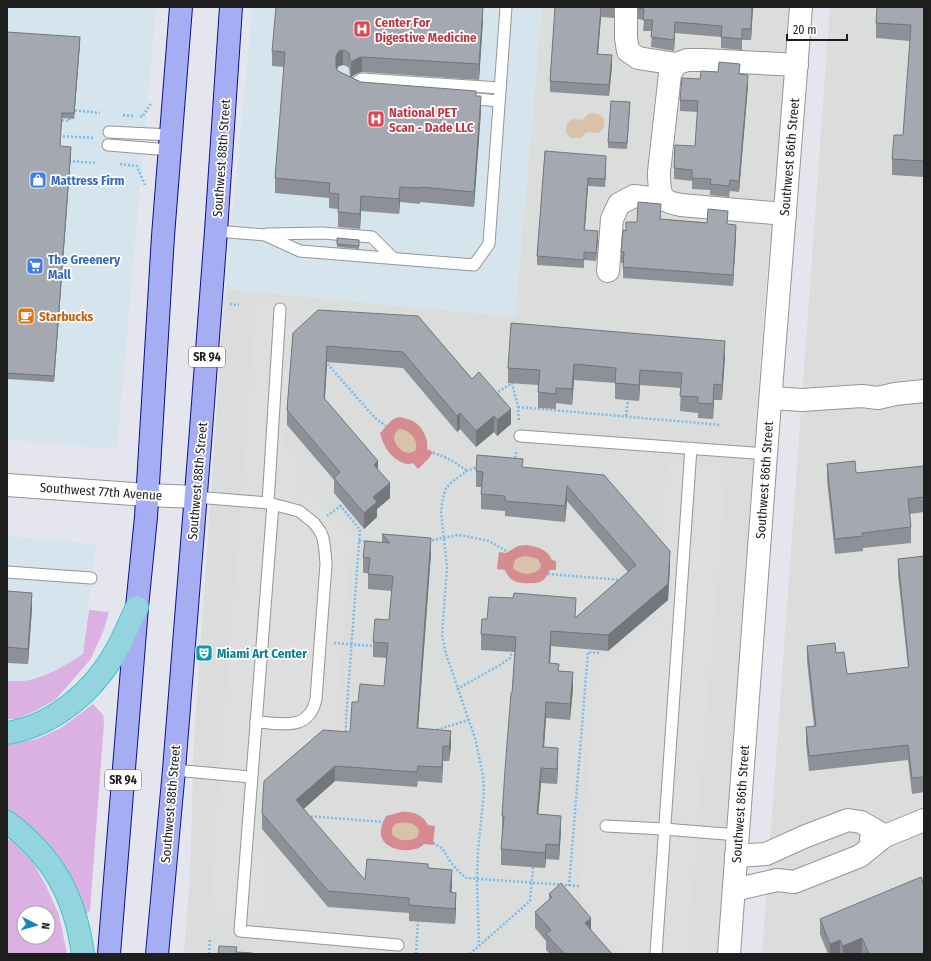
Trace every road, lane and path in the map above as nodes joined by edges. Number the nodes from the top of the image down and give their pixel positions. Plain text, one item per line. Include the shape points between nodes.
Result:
1 (180, 7) edge
2 (231, 7) edge
3 (506, 7) edge
4 (802, 7) edge
5 (626, 9) dead end
6 (676, 64) junction
7 (797, 65) junction
8 (352, 86) edge
9 (500, 88) junction
10 (454, 98) edge
11 (153, 100) dead end
12 (499, 101) junction
13 (100, 113) dead end
14 (124, 115) dead end
15 (61, 128) edge
16 (109, 132) dead end
17 (54, 135) edge
18 (60, 136) junction
19 (96, 138) dead end
20 (60, 143) edge
21 (170, 143) junction
22 (108, 145) dead end
23 (67, 157) edge
24 (96, 163) dead end
25 (120, 164) dead end
26 (146, 189) dead end
27 (666, 200) junction
28 (785, 214) junction
29 (216, 231) junction
30 (265, 234) junction
31 (393, 258) junction
32 (608, 271) dead end
33 (230, 304) dead end
34 (240, 305) dead end
35 (280, 309) dead end
36 (324, 359) edge
37 (924, 391) edge
38 (494, 395) edge
39 (628, 400) edge
40 (770, 405) junction
41 (518, 407) junction
42 (626, 416) junction
43 (721, 425) dead end
44 (386, 426) dead end
45 (519, 432) joint
46 (692, 448) junction
47 (516, 450) dead end
48 (433, 453) dead end
49 (766, 454) junction
50 (515, 464) edge
51 (484, 465) edge
52 (467, 471) junction
53 (7, 485) edge
54 (147, 494) junction
55 (196, 497) junction
56 (271, 503) junction
57 (331, 512) dead end
58 (444, 538) junction
59 (359, 541) junction
60 (372, 542) edge
61 (424, 542) edge
62 (508, 552) dead end
63 (7, 572) edge
64 (548, 574) dead end
65 (91, 578) dead end
66 (625, 580) edge
67 (137, 607) junction
68 (334, 643) dead end
69 (352, 644) junction
70 (374, 646) edge
71 (598, 650) edge
72 (512, 652) edge
73 (457, 688) junction
74 (469, 720) junction
75 (256, 722) junction
76 (429, 732) edge
77 (7, 733) edge
78 (346, 740) edge
79 (174, 770) junction
80 (251, 777) junction
81 (306, 816) edge
82 (924, 820) edge
83 (7, 822) edge
84 (384, 822) dead end
85 (606, 826) dead end
86 (664, 829) junction
87 (738, 835) junction
88 (885, 836) junction
89 (433, 842) dead end
90 (736, 856) junction
91 (533, 867) edge
92 (476, 878) junction
93 (532, 883) junction
94 (569, 886) junction
95 (580, 886) dead end
96 (734, 890) junction
97 (418, 921) edge
98 (210, 938) dead end
99 (398, 945) dead end
100 (479, 946) junction
101 (84, 954) edge
102 (109, 954) edge
103 (157, 954) edge
104 (209, 954) edge
105 (416, 954) edge
106 (470, 954) edge
107 (656, 954) edge
108 (729, 954) edge

1 - 21 main road, SR 94
2 - 29 main road, Southwest 88th Street / SR 94
3 - 9 lane
4 - 7 street, Southwest 86th Street
5 - 6 street via 628,51 638,58
6 - 7 street via 687,60 704,60
6 - 27 street via 670,74 659,172 660,186
7 - 28 street, Southwest 86th Street
8 - 9 lane via 362,79
9 - 12 lane
10 - 12 lane
11 - 14 path via 142,116
12 - 31 lane via 489,244 474,265
13 - 15 path via 70,110 69,121 61,120
16 - 21 lane
17 - 18 path
18 - 19 path
18 - 20 path
21 - 22 lane
21 - 54 main road, SR 94
23 - 24 path via 66,161
25 - 26 path via 136,166
27 - 28 street via 681,205
27 - 32 street via 634,196 619,204 612,219
28 - 40 street, Southwest 86th Street
29 - 30 lane
29 - 55 main road, Southwest 88th Street / SR 94
30 - 31 lane via 300,252
30 - 31 lane via 322,233 372,237
33 - 34 path
35 - 56 lane
36 - 44 path via 375,418
37 - 40 street via 878,398 872,408 816,412
38 - 41 path via 512,383
39 - 42 path
40 - 49 street, Southwest 86th Street
41 - 42 path
41 - 45 path
42 - 43 path
45 - 46 lane
46 - 49 lane
46 - 86 lane
47 - 50 path
48 - 52 path via 456,462
49 - 87 street, Southwest 86th Street
51 - 52 path
52 - 58 path via 446,488 441,512
53 - 54 street, Southwest 77th Avenue
54 - 55 street, Southwest 77th Avenue
54 - 67 main road, SR 94
55 - 56 lane
55 - 79 main road, Southwest 88th Street / SR 94
56 - 75 lane
56 - 75 lane via 299,511 314,523 323,538 326,564 314,707 310,715 293,724
57 - 59 path via 341,504 360,530
58 - 61 path
58 - 62 path via 458,535 483,539
58 - 73 path via 448,567 442,635
59 - 60 path
59 - 69 path
63 - 65 lane
64 - 66 path
67 - 77 highway via 116,651 83,694 60,712 36,725
67 - 102 main road, SR 94
68 - 69 path
69 - 70 path
69 - 78 path
71 - 94 path via 598,653 588,652
72 - 73 path via 510,658 500,665
73 - 74 path
74 - 76 path
74 - 92 path via 483,775 484,791
75 - 80 lane
79 - 80 lane
79 - 103 main road, Southwest 88th Street / SR 94
80 - 99 lane via 240,931
81 - 84 path
82 - 88 street
83 - 101 highway via 37,848 58,877 74,912
85 - 86 lane
86 - 87 lane
86 - 107 lane
87 - 90 street, Southwest 86th Street
88 - 90 street via 861,822 848,820 766,854
88 - 96 street via 859,842 790,870 777,880
89 - 92 path via 444,850 459,873 466,878
90 - 96 street, Southwest 86th Street
91 - 93 path
92 - 93 path
92 - 100 path
93 - 94 path
93 - 100 path via 530,901
94 - 95 path
96 - 108 street, Southwest 86th Street
97 - 105 path
98 - 104 path
100 - 106 path

